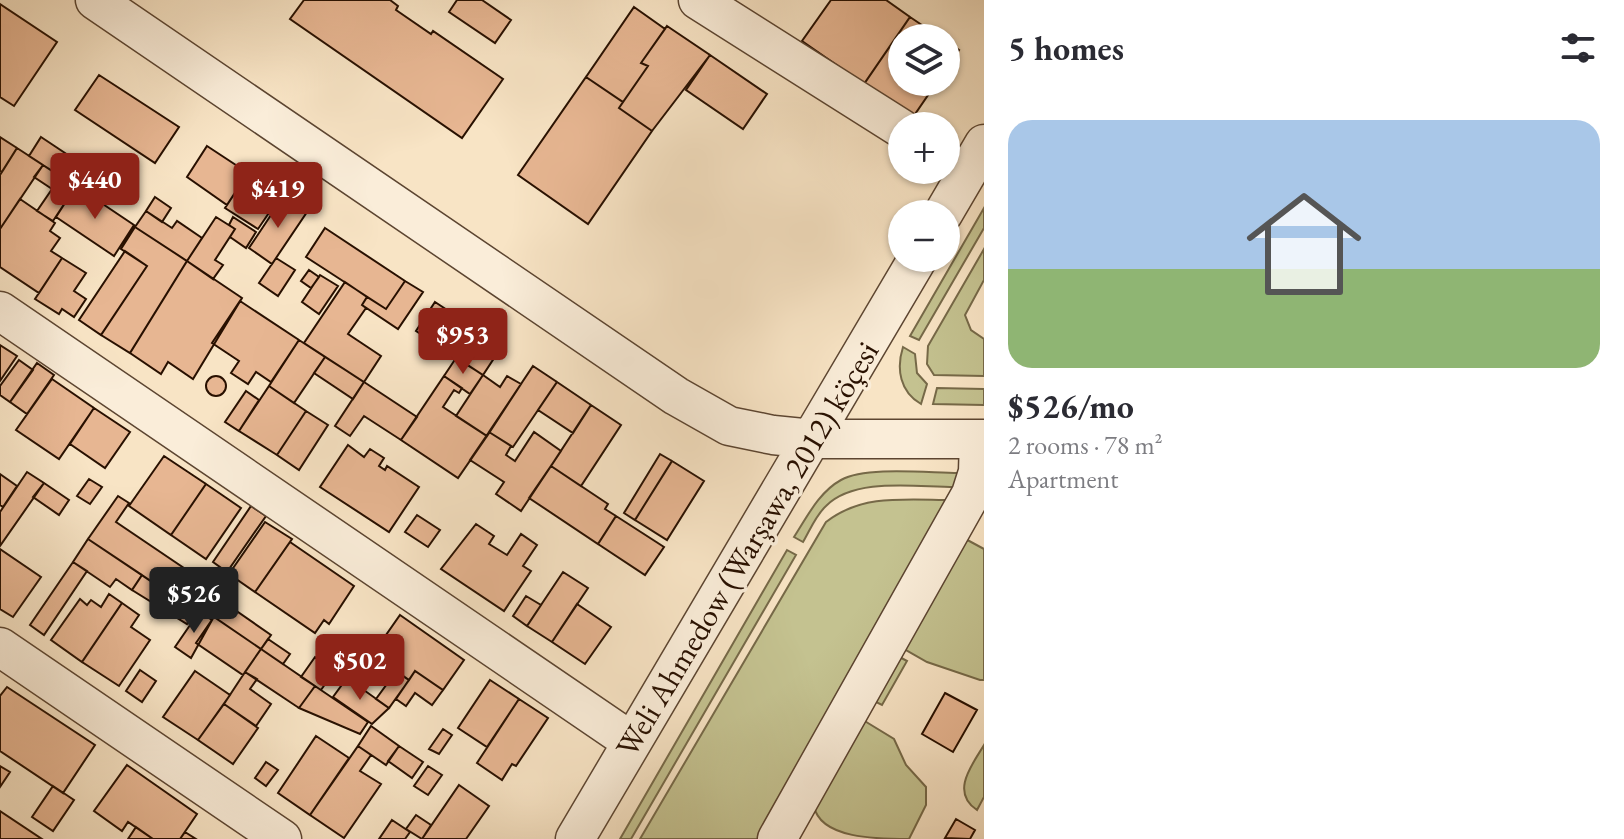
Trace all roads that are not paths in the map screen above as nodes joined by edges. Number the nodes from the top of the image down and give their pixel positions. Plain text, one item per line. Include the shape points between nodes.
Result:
1 (95, 0) edge
2 (698, 0) edge
3 (888, 120) edge
4 (966, 157) edge
5 (949, 200) edge
6 (910, 272) edge
7 (0, 311) edge
8 (813, 439) junction
9 (982, 439) edge
10 (0, 647) edge
11 (632, 742) junction
12 (282, 839) edge
13 (575, 839) edge
14 (777, 839) edge

1 - 8 street via 676,396 729,426
2 - 3 street
4 - 5 street
6 - 8 street, Weli Ahmedow (Warşawa, 2012) köçesi
7 - 11 street
8 - 9 street
8 - 11 street, Weli Ahmedow (Warşawa, 2012) köçesi
9 - 14 street via 971,494
10 - 12 street
11 - 13 street, Weli Ahmedow (Warşawa, 2012) köçesi

